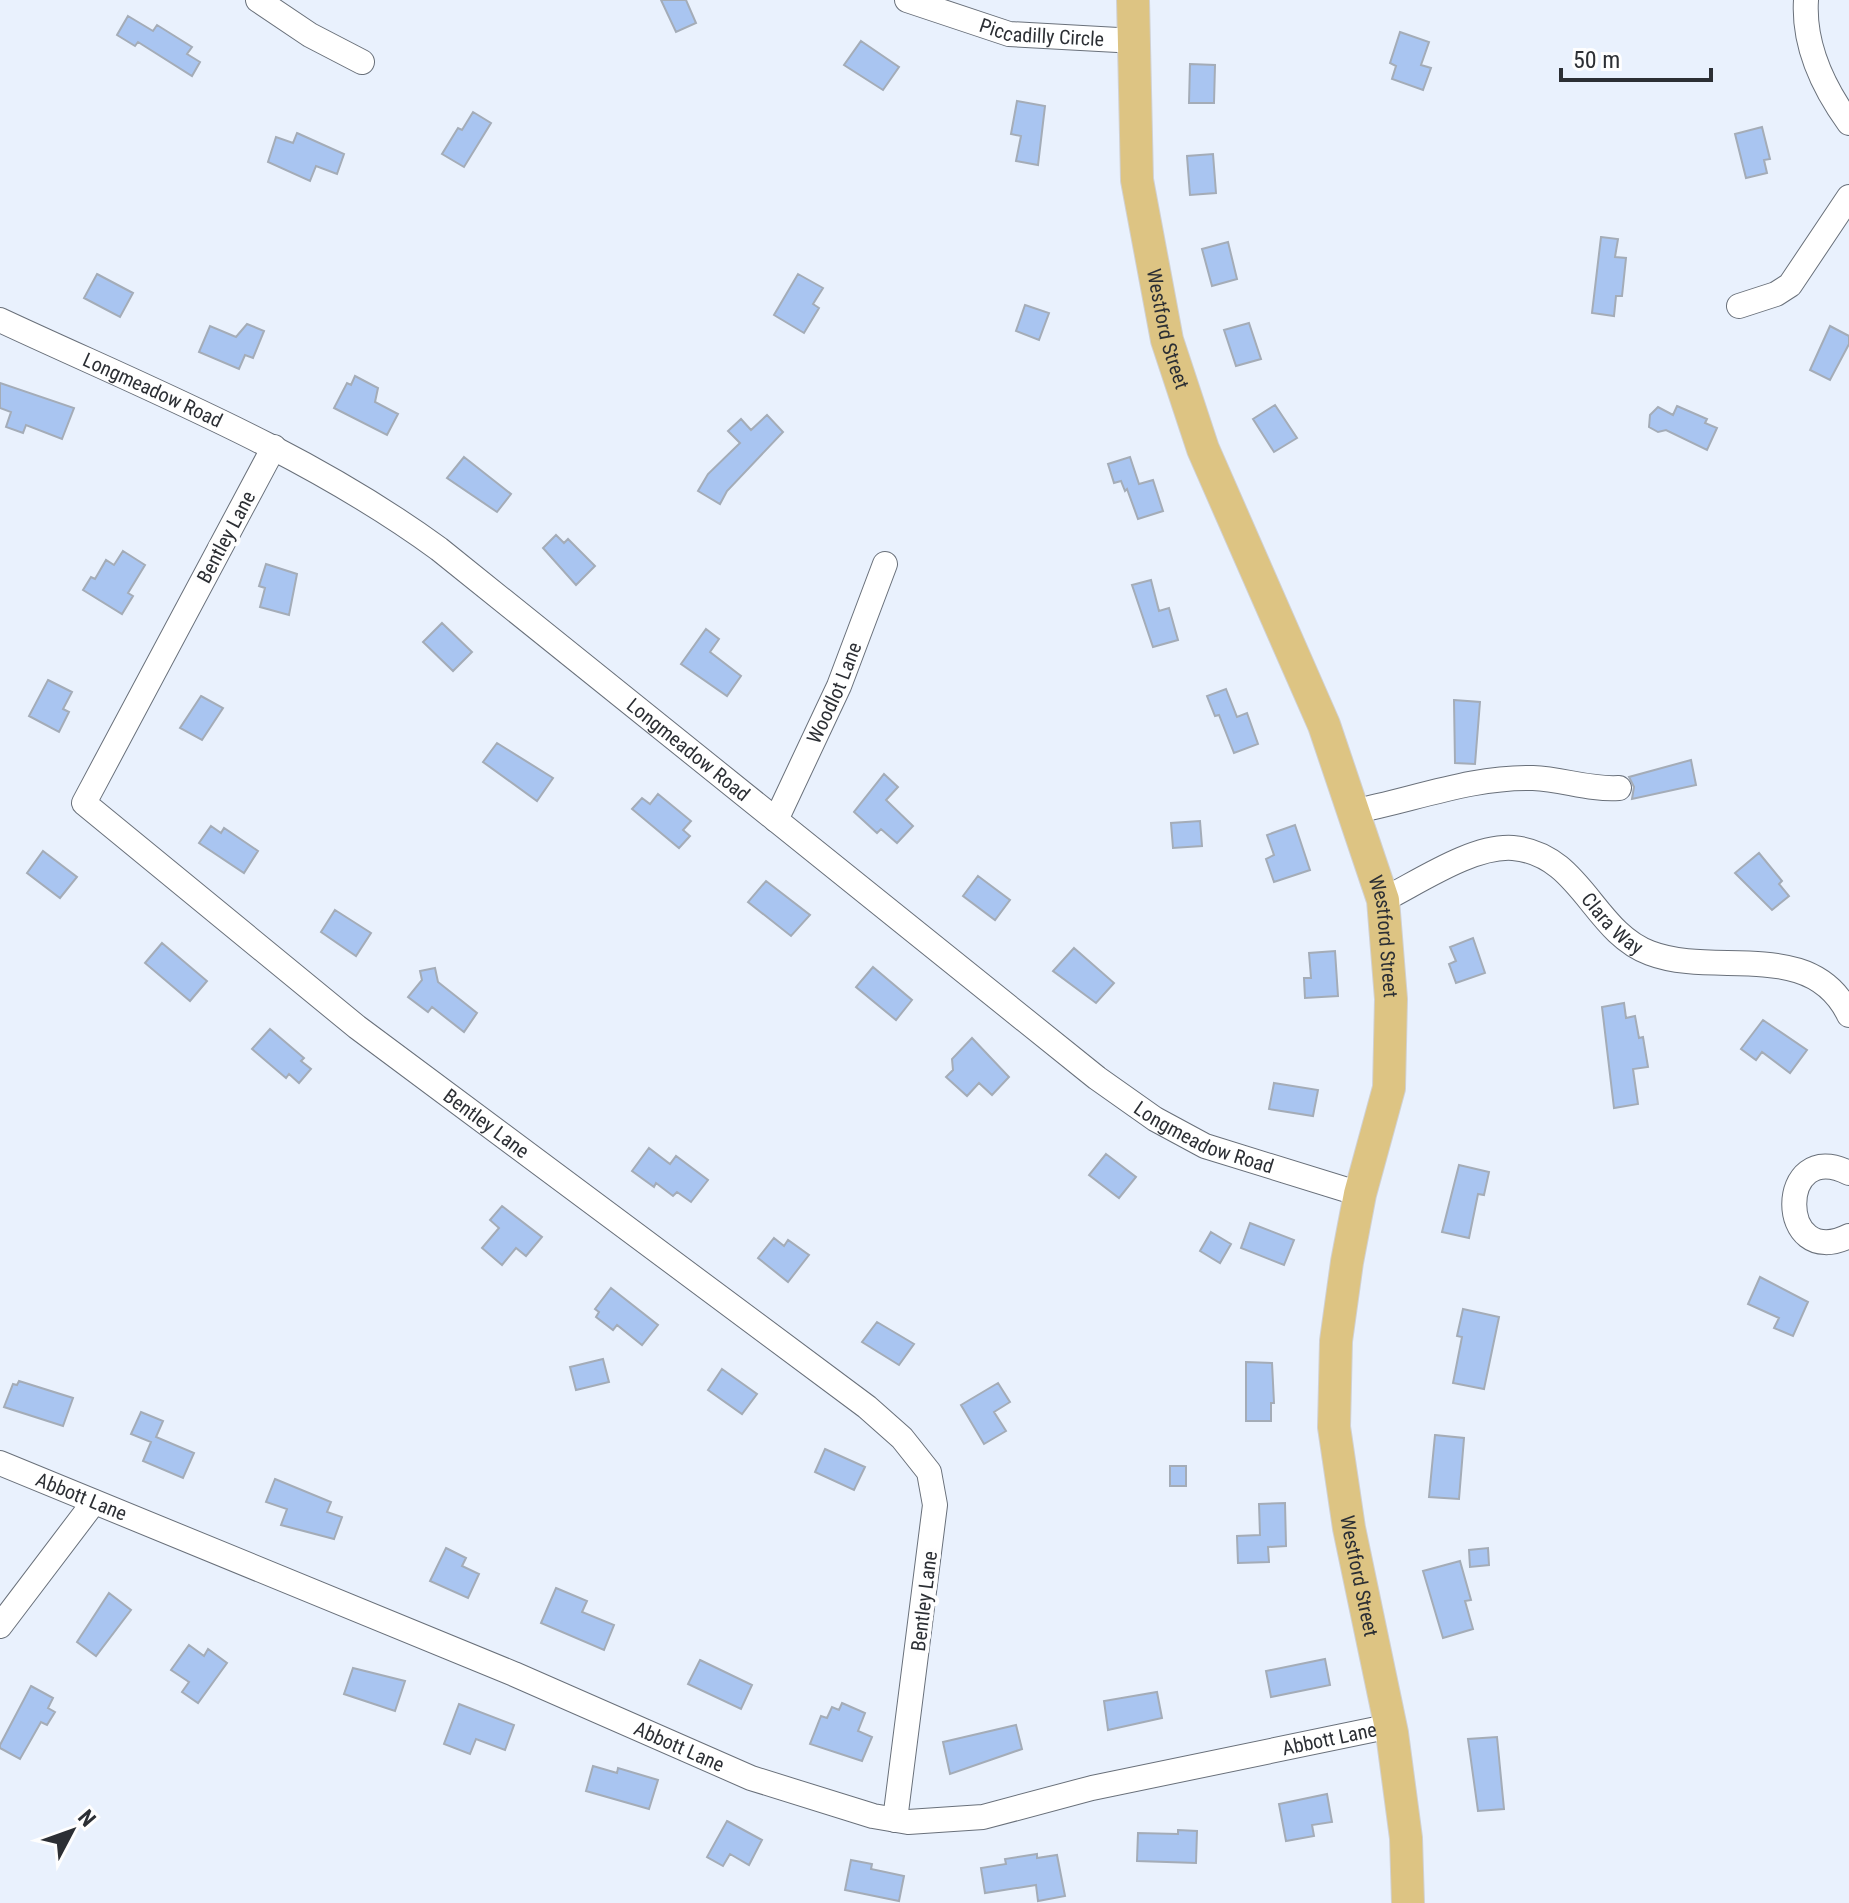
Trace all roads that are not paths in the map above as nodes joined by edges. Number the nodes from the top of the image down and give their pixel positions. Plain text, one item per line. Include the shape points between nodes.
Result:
1 (258, 0) edge
2 (907, 0) edge
3 (1133, 0) edge
4 (1806, 0) edge
5 (1136, 41) junction
6 (362, 62) dead end
7 (1849, 123) edge
8 (1849, 197) edge
9 (1739, 306) dead end
10 (0, 320) edge
11 (274, 447) junction
12 (885, 564) dead end
13 (1619, 788) dead end
14 (1356, 811) junction
15 (776, 820) junction
16 (1383, 900) junction
17 (1849, 1015) edge
18 (1848, 1171) edge
19 (1360, 1194) junction
20 (1849, 1236) edge
21 (0, 1463) edge
22 (94, 1502) junction
23 (0, 1626) edge
24 (1391, 1726) junction
25 (895, 1820) junction
26 (1408, 1903) edge

1 - 6 street
2 - 5 street, Piccadilly Circle via 1009,34
3 - 5 main road, Westford Street
4 - 7 street via 1817,68
5 - 14 main road, Westford Street via 1137,180 1167,340 1203,449 1300,663
8 - 9 street via 1790,285
10 - 11 street, Longmeadow Road
11 - 15 street, Longmeadow Road via 379,505 427,540
11 - 25 street, Bentley Lane via 84,803 357,1027 867,1407 911,1449 929,1472 935,1505
12 - 15 street, Woodlot Lane via 821,728
13 - 14 street via 1596,790 1531,777
14 - 16 main road, Westford Street
15 - 19 street, Longmeadow Road via 1155,1119 1205,1146
16 - 17 street, Clara Way via 1476,854 1497,848 1524,851 1569,873 1613,927 1637,947 1665,958 1794,968 1828,986
16 - 19 main road, Westford Street via 1391,999 1389,1088
18 - 20 street via 1832,1167 1808,1173 1794,1193 1792,1209 1809,1236 1832,1242
19 - 24 main road, Westford Street via 1336,1341 1334,1427 1349,1528
21 - 22 street, Abbott Lane
22 - 23 street
22 - 25 street, Abbott Lane via 514,1674 751,1778
24 - 25 street, Abbott Lane via 1092,1788 983,1817
24 - 26 main road, Westford Street via 1406,1838

